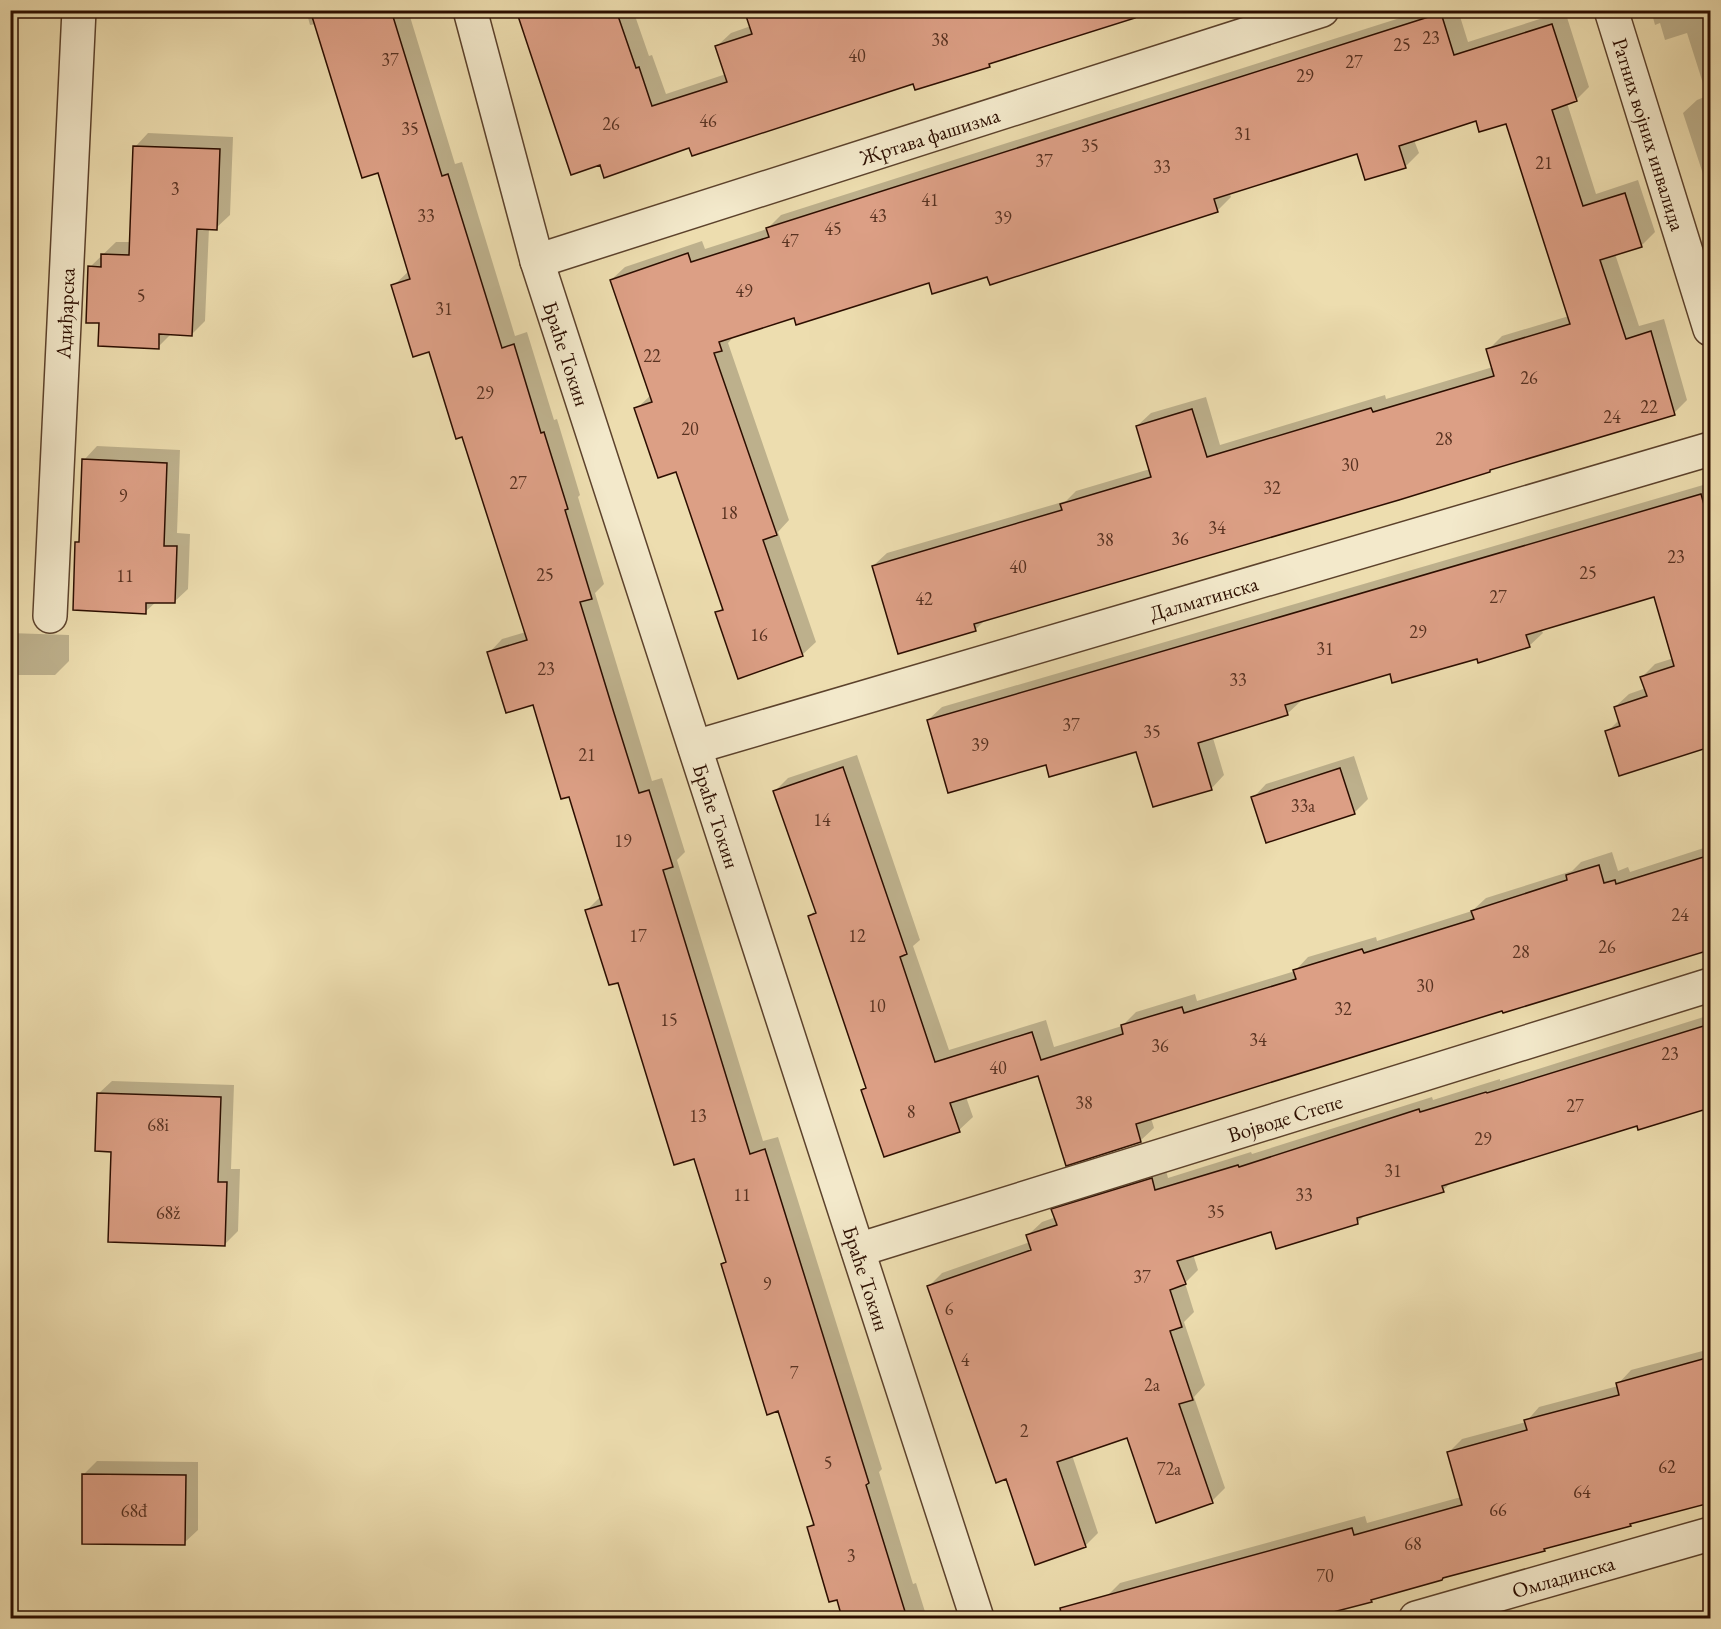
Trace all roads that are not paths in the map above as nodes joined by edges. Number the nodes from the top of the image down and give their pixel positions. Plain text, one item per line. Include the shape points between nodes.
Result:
1 (79, 10) edge
2 (470, 10) edge
3 (1322, 10) edge
4 (1611, 10) edge
5 (537, 261) junction
6 (1710, 329) edge
7 (1710, 449) edge
8 (50, 616) dead end
9 (695, 747) junction
10 (1710, 985) edge
11 (858, 1250) junction
12 (1710, 1534) edge
13 (977, 1618) edge
14 (1416, 1618) edge

1 - 8 street, Адиђарска
2 - 5 street, Браће Токин
3 - 5 street, Жртава фашизма
4 - 6 street, Ратних војних инвалида
5 - 9 street, Браће Токин
7 - 9 street, Далматинска
9 - 11 street, Браће Токин
10 - 11 street, Војводе Степе
11 - 13 street, Браће Токин
12 - 14 street, Омладинска

